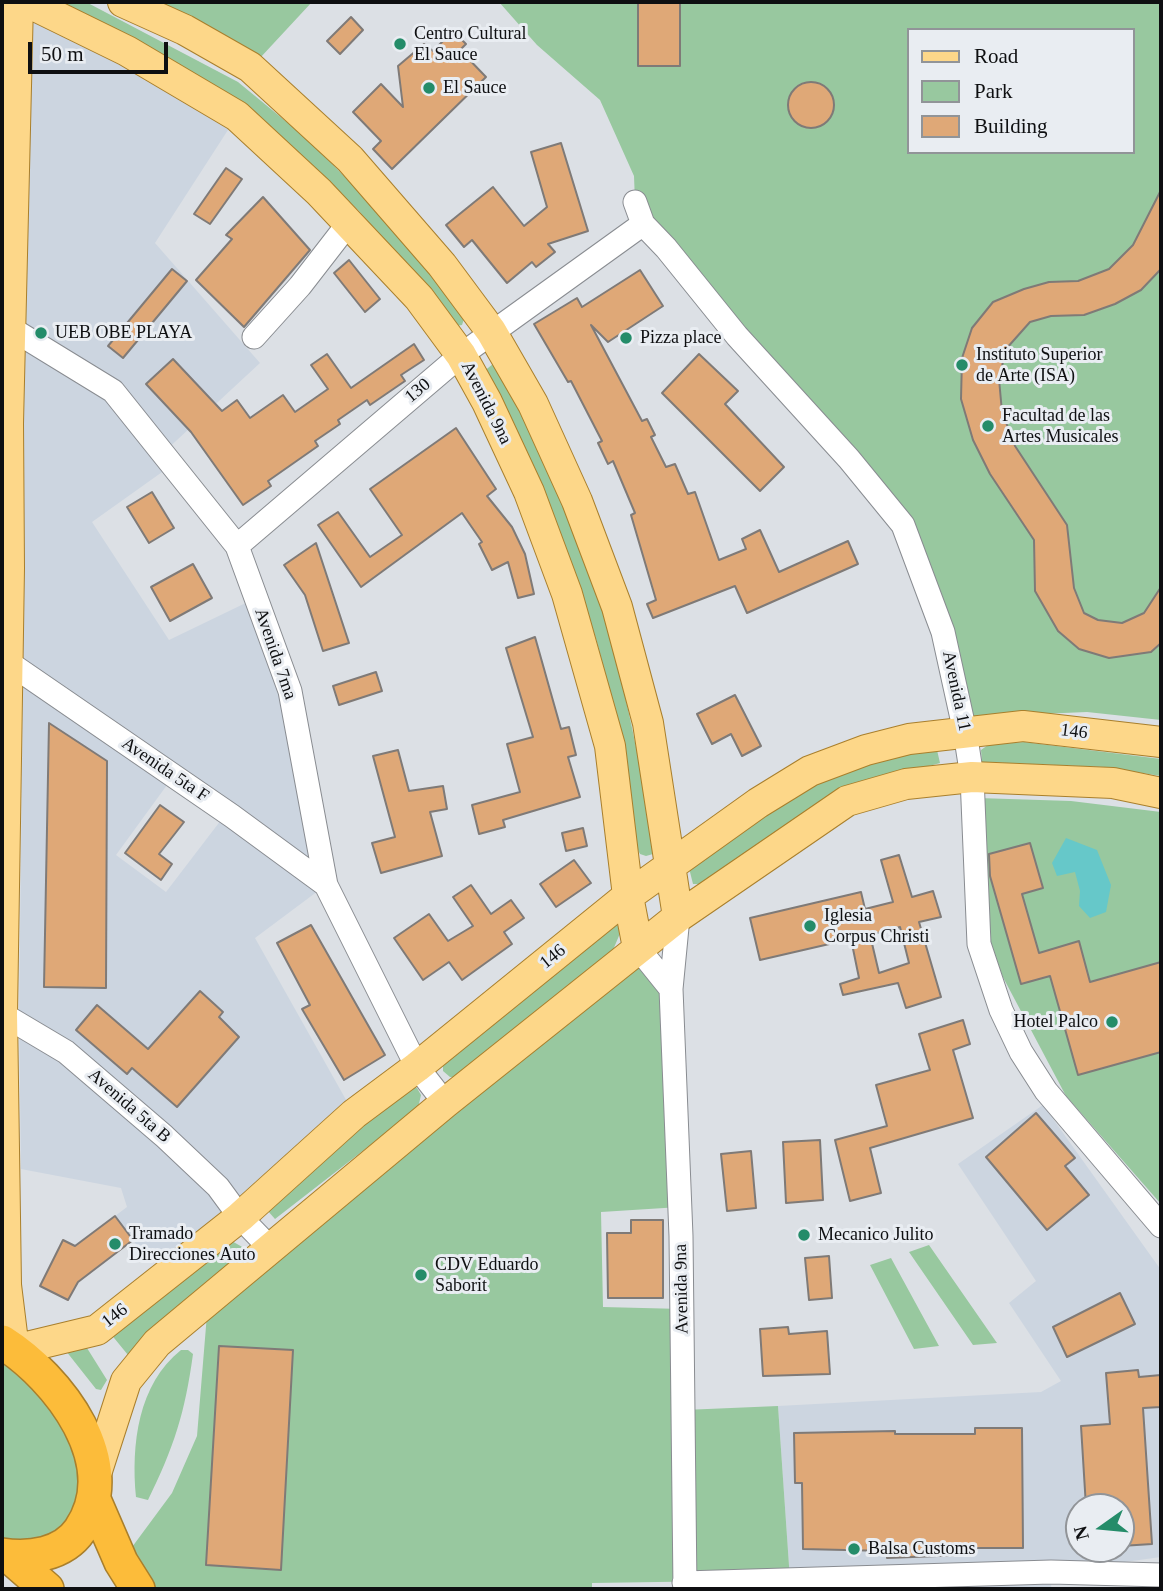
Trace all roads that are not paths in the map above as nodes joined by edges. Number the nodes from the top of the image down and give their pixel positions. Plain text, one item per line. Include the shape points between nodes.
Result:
1 (18, 2) edge
2 (27, 2) edge
3 (123, 2) edge
4 (639, 213) joint
5 (348, 224) junction
6 (6, 326) edge
7 (491, 331) junction
8 (254, 337) dead end
9 (461, 355) junction
10 (237, 546) junction
11 (5, 661) edge
12 (965, 732) junction
13 (1161, 742) edge
14 (972, 777) junction
15 (1161, 793) edge
16 (669, 868) junction
17 (326, 885) junction
18 (628, 896) junction
19 (678, 917) junction
20 (638, 948) junction
21 (671, 989) junction
22 (2, 1014) edge
23 (417, 1067) junction
24 (444, 1103) junction
25 (240, 1217) junction
26 (1161, 1227) edge
27 (271, 1249) junction
28 (8, 1346) edge
29 (95, 1489) junction
30 (5, 1556) edge
31 (1161, 1576) edge
32 (685, 1586) edge
33 (47, 1589) edge
34 (138, 1589) edge
35 (1101, 1589) edge

1 - 6 main road
2 - 5 main road, Avenida 9na via 127,51 237,116
3 - 7 main road, Avenida 9na via 250,67 350,159 442,265
4 - 7 street, 130
4 - 12 street, Avenida 11 via 737,336 903,525 943,632
5 - 8 street
5 - 9 main road, Avenida 9na via 419,298
6 - 10 street, Avenida 7ma via 113,391
6 - 11 main road
7 - 9 street, 130
7 - 16 main road, Avenida 9na via 533,404 577,501 617,607 649,723
9 - 10 street, 130
9 - 18 main road, Avenida 9na via 529,492 567,594 610,746
10 - 17 street, Avenida 7ma via 290,691
11 - 17 street, Avenida 5ta F
11 - 22 main road
12 - 13 main road, 146 via 1023,726
12 - 14 street, Avenida 11
12 - 16 main road, 146 via 909,739 810,771
14 - 15 main road via 1113,783
14 - 19 main road via 906,784 847,801
14 - 26 street, Avenida 11 via 979,944 1001,1010 1046,1091
16 - 18 main road, 146
16 - 19 main road, Avenida 9na
17 - 23 street, Avenida 7ma
18 - 20 main road, Avenida 9na
18 - 23 main road, 146
19 - 20 main road
19 - 21 street, Avenida 9na
20 - 21 street, Avenida 9na
20 - 24 main road
21 - 32 street, Avenida 9na via 681,1236
22 - 25 street, Avenida 5ta B via 66,1052 218,1187
22 - 28 main road
23 - 24 street, Avenida 7ma
23 - 25 main road, 146 via 354,1114
24 - 27 main road
25 - 27 street, Avenida 5ta B
25 - 28 main road, 146 via 97,1330
27 - 29 main road via 158,1343 126,1381
28 - 29 highway via 49,1379 70,1409 83,1435
29 - 30 highway via 76,1536 59,1549 35,1556
29 - 34 highway via 121,1562
30 - 33 highway
31 - 32 street via 1051,1572
31 - 35 street

